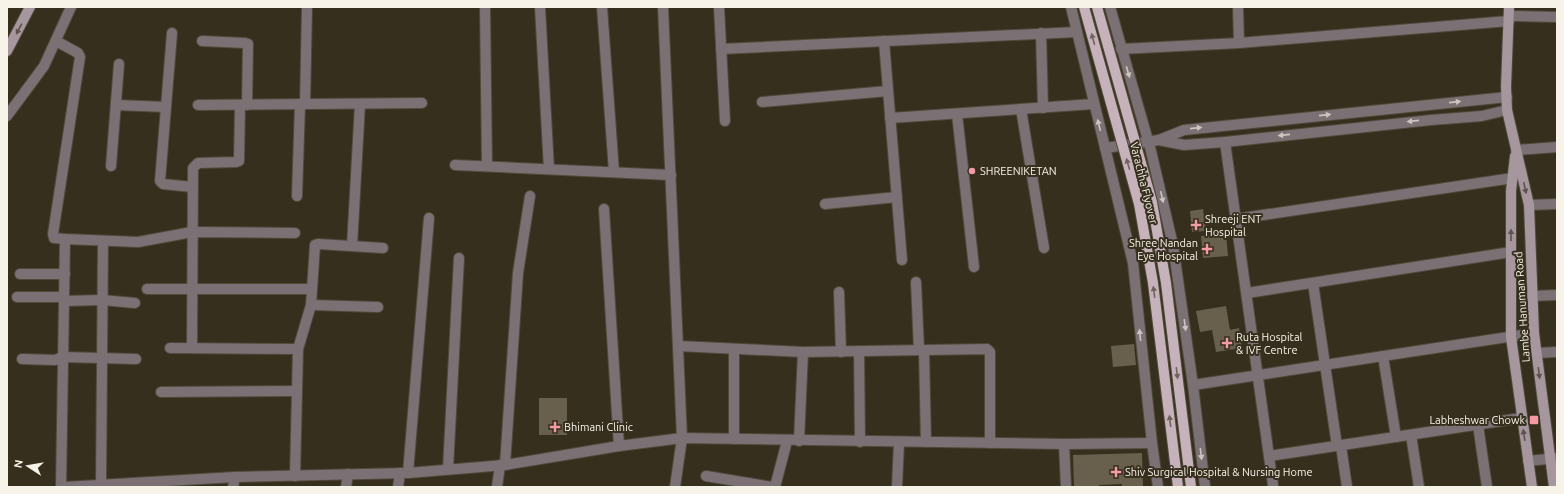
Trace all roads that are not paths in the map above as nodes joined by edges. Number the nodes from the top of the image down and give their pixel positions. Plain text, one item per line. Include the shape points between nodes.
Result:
1 (30, 7) edge
2 (71, 7) edge
3 (307, 7) edge
4 (485, 7) edge
5 (540, 7) edge
6 (602, 7) edge
7 (663, 7) edge
8 (719, 7) edge
9 (1071, 7) edge
10 (1084, 7) edge
11 (1097, 7) edge
12 (1110, 7) edge
13 (1238, 7) edge
14 (1509, 15) edge
15 (1557, 17) edge
16 (1077, 32) junction
17 (172, 33) dead end
18 (1040, 33) junction
19 (56, 41) junction
20 (202, 41) dead end
21 (884, 41) junction
22 (1240, 43) junction
23 (721, 49) junction
24 (1121, 49) junction
25 (7, 51) edge
26 (118, 64) dead end
27 (888, 91) junction
28 (1507, 97) junction
29 (762, 102) dead end
30 (422, 103) dead end
31 (303, 104) junction
32 (360, 104) junction
33 (1094, 104) junction
34 (116, 105) junction
35 (198, 105) dead end
36 (244, 105) junction
37 (166, 107) junction
38 (1043, 108) junction
39 (1021, 109) junction
40 (1507, 110) junction
41 (957, 114) junction
42 (7, 116) edge
43 (890, 118) junction
44 (725, 121) dead end
45 (1159, 140) junction
46 (1148, 142) junction
47 (1225, 142) junction
48 (1557, 147) edge
49 (1105, 148) junction
50 (1516, 150) junction
51 (455, 165) dead end
52 (111, 166) dead end
53 (487, 166) junction
54 (549, 169) junction
55 (614, 172) junction
56 (670, 174) junction
57 (1512, 178) junction
58 (192, 187) junction
59 (297, 196) dead end
60 (530, 196) dead end
61 (897, 197) junction
62 (825, 204) dead end
63 (1557, 204) edge
64 (1529, 205) junction
65 (604, 210) dead end
66 (429, 218) dead end
67 (1236, 219) junction
68 (192, 232) junction
69 (294, 233) dead end
70 (65, 240) junction
71 (103, 241) junction
72 (352, 246) junction
73 (383, 248) dead end
74 (1044, 248) dead end
75 (1511, 252) junction
76 (459, 258) dead end
77 (902, 260) dead end
78 (974, 267) dead end
79 (20, 274) dead end
80 (65, 274) junction
81 (916, 282) dead end
82 (1313, 283) junction
83 (147, 289) dead end
84 (192, 289) junction
85 (311, 289) junction
86 (838, 292) dead end
87 (1247, 293) junction
88 (1557, 295) edge
89 (1531, 296) junction
90 (17, 297) dead end
91 (64, 299) junction
92 (102, 300) junction
93 (135, 303) dead end
94 (311, 305) junction
95 (378, 307) dead end
96 (1534, 334) junction
97 (1511, 337) junction
98 (678, 346) junction
99 (170, 348) dead end
100 (192, 348) junction
101 (298, 349) junction
102 (734, 349) junction
103 (922, 350) junction
104 (858, 351) junction
105 (803, 352) junction
106 (841, 352) junction
107 (1557, 352) edge
108 (1536, 353) junction
109 (1383, 356) junction
110 (63, 357) junction
111 (22, 359) dead end
112 (102, 359) junction
113 (136, 359) dead end
114 (1325, 365) junction
115 (1257, 375) junction
116 (1193, 386) junction
117 (161, 392) dead end
118 (296, 392) junction
119 (1521, 418) junction
120 (1478, 425) junction
121 (1411, 435) junction
122 (1396, 437) junction
123 (682, 438) junction
124 (734, 439) junction
125 (787, 441) junction
126 (799, 441) junction
127 (860, 442) junction
128 (899, 442) junction
129 (926, 442) junction
130 (990, 443) junction
131 (1064, 444) junction
132 (1152, 444) junction
133 (619, 446) junction
134 (1339, 446) junction
135 (1270, 456) junction
136 (1553, 458) edge
137 (1528, 461) junction
138 (503, 465) junction
139 (448, 469) junction
140 (404, 473) junction
141 (348, 474) junction
142 (296, 476) junction
143 (706, 476) dead end
144 (234, 482) edge
145 (175, 484) edge
146 (101, 485) junction
147 (117, 485) edge
148 (1273, 485) dead end
149 (62, 487) edge
150 (346, 487) edge
151 (398, 487) edge
152 (497, 487) edge
153 (675, 487) edge
154 (772, 487) edge
155 (776, 487) edge
156 (898, 487) edge
157 (1066, 487) edge
158 (1158, 487) edge
159 (1178, 487) edge
160 (1191, 487) edge
161 (1205, 487) edge
162 (1347, 487) edge
163 (1419, 487) edge
164 (1487, 487) edge
165 (1532, 487) edge
166 (1554, 487) edge

1 -> 25 main road
2 - 19 street
3 - 31 street
4 - 53 street
5 - 54 street
6 - 55 street
7 - 56 street
8 - 23 street
9 - 16 street
159 -> 10 main road, Varachha Flyover, bridge via 1153,283 1139,204
11 -> 160 main road, Varachha Flyover, bridge via 1152,202 1166,283
12 - 24 street
13 - 22 street
14 - 15 street
14 - 22 street
14 - 28 main road, Lambe Hanuman Road
16 - 18 street
16 - 33 street
17 - 37 street
18 - 21 street
18 - 38 street
19 - 42 street via 44,66
19 - 70 street via 78,53 80,57 53,234 56,239
20 - 36 street via 248,44
21 - 23 street
21 - 27 street
22 - 24 street
23 - 44 street
24 -> 46 street
26 - 34 street
27 - 29 street
27 - 43 street
28 - 40 main road, Lambe Hanuman Road
45 -> 28 street via 1184,130
30 - 32 street
31 - 32 street
31 - 36 street
31 - 59 street
32 - 72 street
33 - 38 street
49 -> 33 street
34 - 37 street
34 - 52 street
35 - 36 street
36 - 58 street via 239,161 195,164
37 - 58 street via 160,181 163,184
38 - 39 street
39 - 41 street
39 - 74 street
40 -> 47 street via 1482,116
40 - 50 main road, Lambe Hanuman Road
41 - 43 street
41 - 78 street
43 - 61 street
45 - 46 street
45 - 47 street via 1184,145
46 - 49 street
46 -> 116 street via 1173,245
47 - 67 street
48 - 50 street
132 -> 49 street via 1133,263
50 - 57 main road, Lambe Hanuman Road
50 -> 64 main road, Lambe Hanuman Road
51 - 53 street
53 - 54 street
54 - 55 street
55 - 56 street
56 - 98 street
57 - 67 street
75 -> 57 main road, Lambe Hanuman Road
58 - 68 street
60 - 138 street via 518,273
61 - 62 street
61 - 77 street
63 - 64 street
64 - 89 main road, Lambe Hanuman Road
65 - 133 street
66 - 140 street
67 - 87 street
68 - 69 street
68 - 71 street via 138,242
68 - 84 street
70 - 71 street
70 - 80 street
71 - 92 street
72 - 73 street
72 - 85 street via 315,245
75 - 82 street
75 - 97 main road, Lambe Hanuman Road
76 - 139 street
79 - 80 street
80 - 91 street
81 - 103 street
82 - 87 street
82 - 114 street
83 - 84 street
84 - 85 street
84 - 100 street
85 - 94 street
86 - 106 street
87 - 115 street
88 - 89 street
89 - 96 main road, Lambe Hanuman Road
90 - 91 street
91 - 92 street
91 - 110 street
92 - 93 street
92 - 112 street
94 - 95 street
94 - 101 street
96 - 97 street
96 - 108 main road, Lambe Hanuman Road
97 - 109 street
97 - 119 main road, Lambe Hanuman Road
98 - 102 street
98 - 123 street
99 - 100 street
100 - 101 street
101 - 118 street
102 - 105 street
102 - 124 street
103 - 104 street
103 - 129 street
103 - 130 street via 984,348 990,352
104 - 106 street
104 - 127 street
105 - 106 street
105 - 126 street
107 - 108 street
108 -> 136 main road, Lambe Hanuman Road
109 - 114 street
109 - 122 street
110 - 111 street via 55,360
110 - 112 street
110 - 149 street
112 - 113 street
112 - 146 street
114 - 115 street
114 - 134 street
115 - 116 street
115 - 135 street
116 -> 161 street
117 - 118 street
118 - 142 street
119 - 120 street
137 -> 119 main road, Lambe Hanuman Road
120 - 121 street
120 - 164 street
121 - 122 street
121 - 163 street
122 - 134 street
123 - 124 street
123 - 133 street
123 - 153 street
124 - 125 street
125 - 126 street
125 - 155 street
126 - 127 street
127 - 128 street
128 - 129 street
128 - 156 street
129 - 130 street
130 - 131 street
131 - 132 street
131 - 157 street
132 - 158 street
133 - 138 street
134 - 135 street
134 - 162 street
135 - 148 street
136 - 137 street
136 - 166 main road, Lambe Hanuman Road
137 - 165 main road, Lambe Hanuman Road
138 - 139 street
138 - 152 street
139 - 140 street
140 - 141 street
140 - 151 street
141 - 142 street
141 - 150 street
142 - 144 street
143 - 154 street
144 - 145 street
145 - 147 street
146 - 147 street
146 - 149 street

